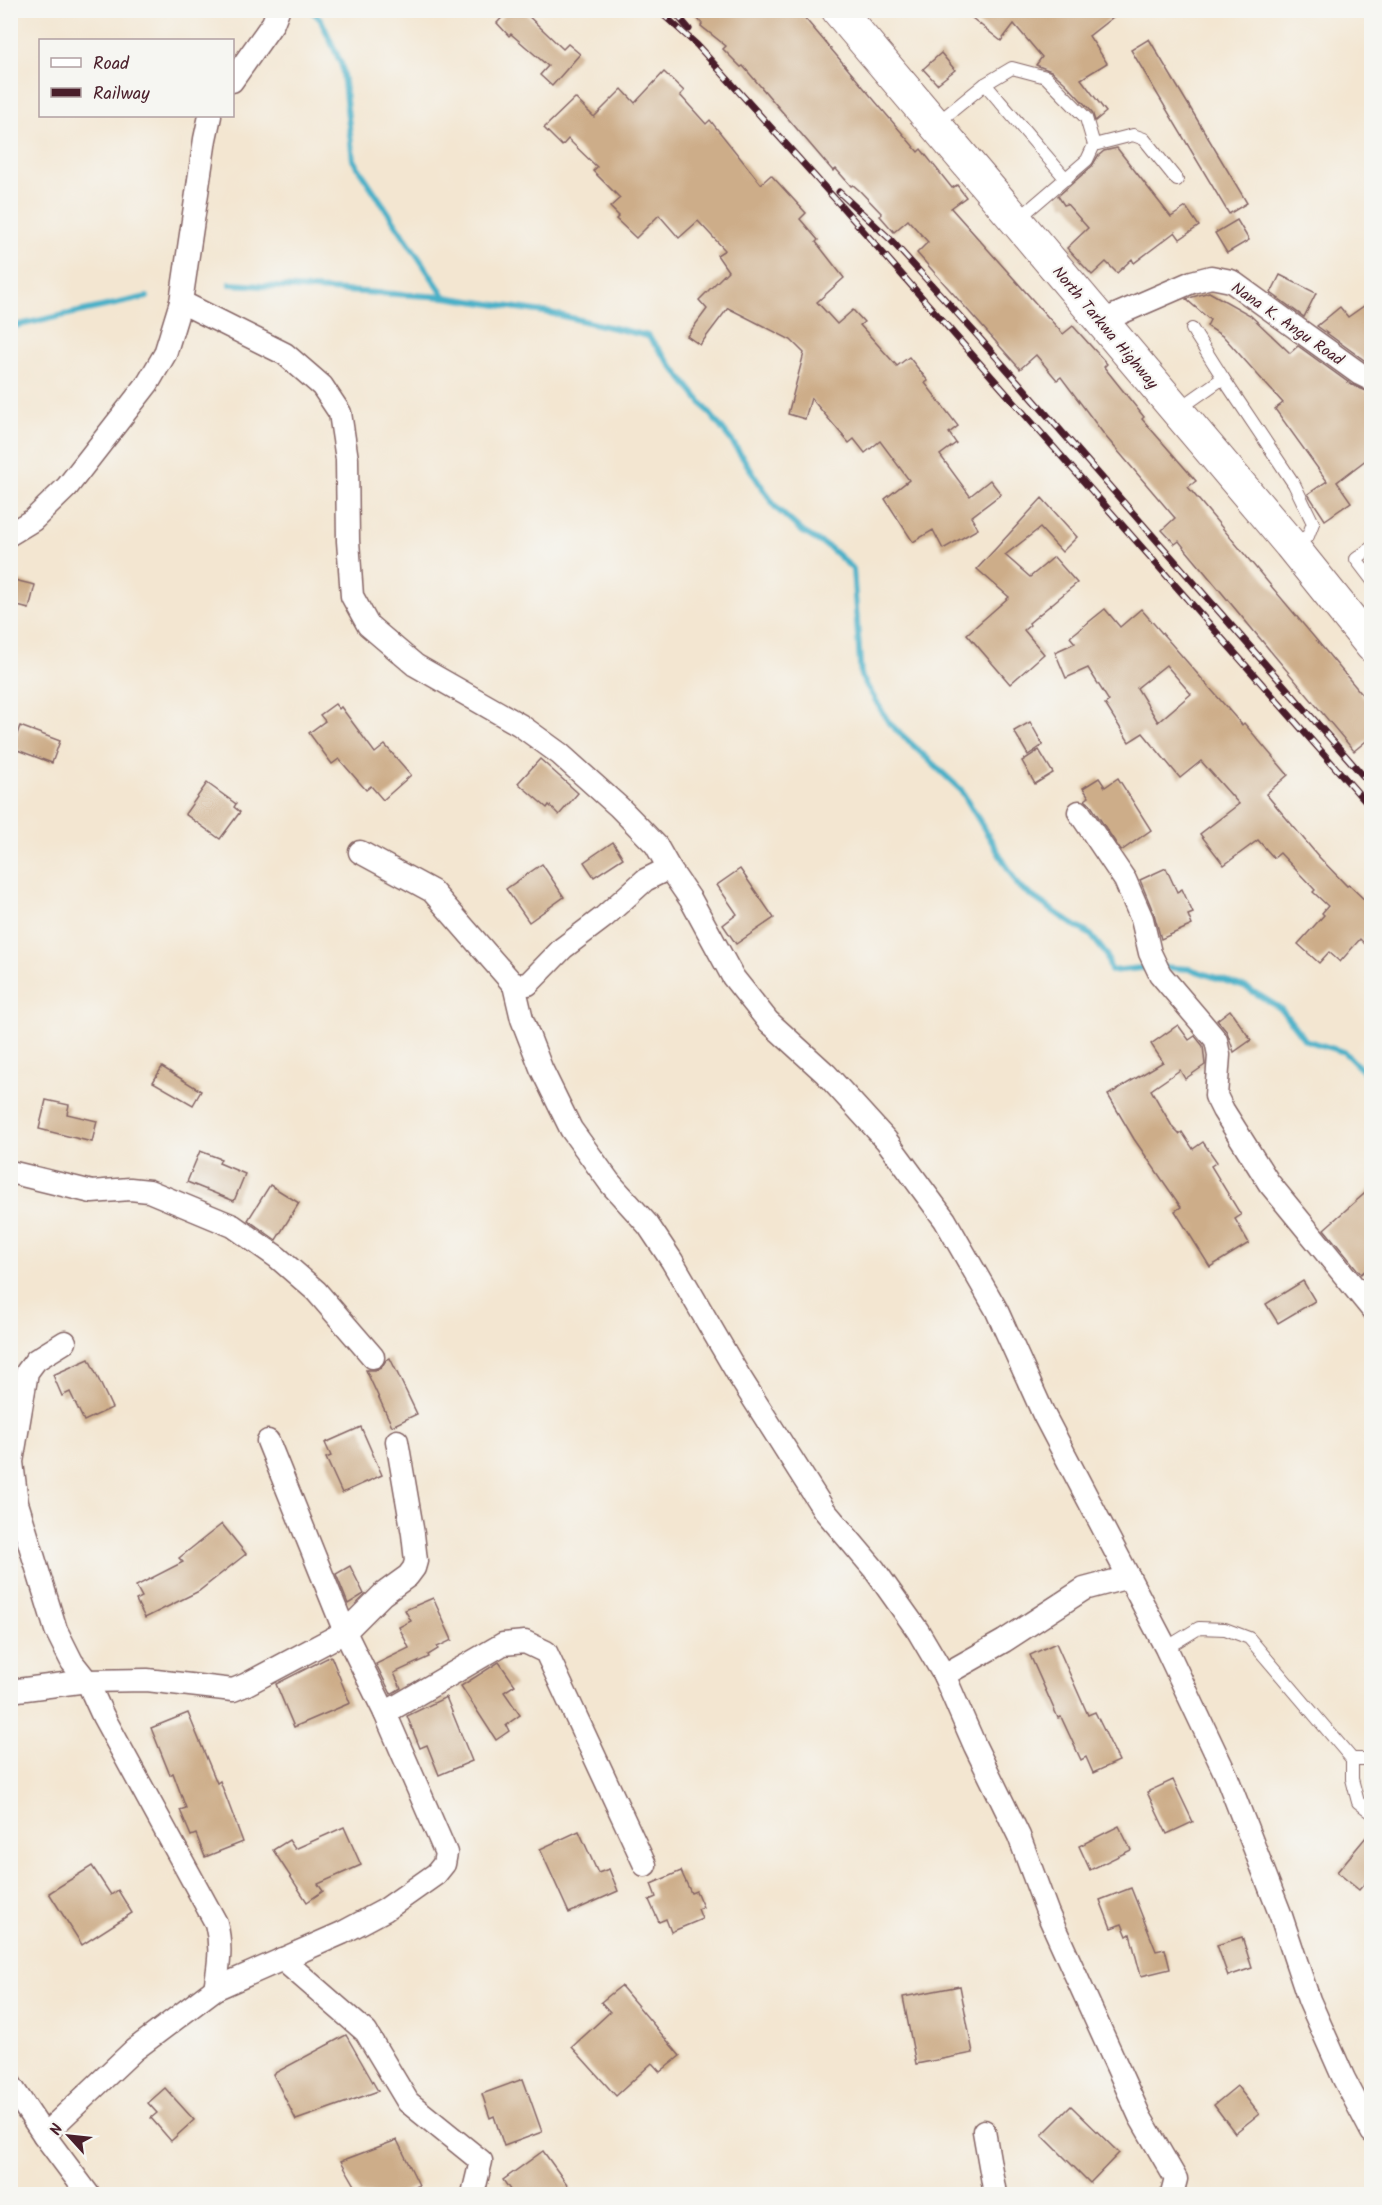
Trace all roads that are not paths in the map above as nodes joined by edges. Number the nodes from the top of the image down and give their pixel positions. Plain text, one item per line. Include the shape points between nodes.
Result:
1 (278, 10) edge
2 (838, 10) edge
3 (234, 78) edge
4 (985, 84) junction
5 (210, 117) edge
6 (935, 125) junction
7 (1094, 145) junction
8 (1066, 179) junction
9 (1177, 180) dead end
10 (1017, 221) junction
11 (181, 302) junction
12 (1102, 321) junction
13 (1192, 329) dead end
14 (1223, 378) junction
15 (1371, 380) edge
16 (1176, 411) junction
17 (10, 534) edge
18 (1290, 544) junction
19 (1371, 547) edge
20 (1371, 580) edge
21 (1370, 641) edge
22 (1079, 812) dead end
23 (360, 852) dead end
24 (669, 868) junction
25 (514, 986) junction
26 (10, 1173) edge
27 (1371, 1309) edge
28 (65, 1342) dead end
29 (372, 1357) dead end
30 (268, 1441) dead end
31 (397, 1441) dead end
32 (1129, 1577) junction
33 (345, 1632) junction
34 (1166, 1648) junction
35 (944, 1675) junction
36 (87, 1681) junction
37 (10, 1691) edge
38 (385, 1713) junction
39 (1352, 1759) junction
40 (1371, 1759) edge
41 (1371, 1813) edge
42 (645, 1865) dead end
43 (282, 1959) junction
44 (215, 1989) junction
45 (10, 2084) edge
46 (984, 2131) dead end
47 (1371, 2133) edge
48 (44, 2135) junction
49 (88, 2194) edge
50 (473, 2194) edge
51 (994, 2194) edge
52 (1172, 2194) edge

1 - 3 street
2 - 6 main road, North Tarkwa Highway
4 - 6 lane
4 - 7 lane via 1012,68 1046,77 1086,118
4 - 8 lane
5 - 11 street
6 - 10 main road, North Tarkwa Highway
7 - 8 lane via 1087,160
7 - 9 lane via 1133,135 1144,139
8 - 10 lane
10 - 12 main road, North Tarkwa Highway
11 - 17 street via 165,354 148,383 68,487 33,520
11 - 24 street via 285,354 322,386 340,413 347,459 352,597 368,625 415,664 520,725 560,754 657,845
12 - 15 street, Nana K. Angu Road via 1192,282 1211,277 1231,281
12 - 16 main road, North Tarkwa Highway
13 - 14 lane
14 - 16 lane
14 - 18 lane via 1294,484 1313,523 1308,536
16 - 18 main road, North Tarkwa Highway
18 - 21 main road, North Tarkwa Highway
19 - 20 lane via 1356,559
22 - 27 street via 1125,880 1160,974 1216,1040 1216,1096 1223,1110 1269,1183
23 - 25 street via 432,891
24 - 25 street via 645,880 528,984
24 - 32 street via 692,900 733,978 768,1021 826,1074 886,1140 945,1220 996,1309 1044,1414
25 - 35 street via 541,1068 571,1129 610,1183 648,1225 824,1510 874,1569
26 - 29 street via 92,1192 149,1191 233,1226 316,1291
28 - 36 street via 36,1360 27,1372 12,1462 17,1503 56,1630
30 - 33 street
31 - 33 street via 413,1534 414,1568
32 - 34 street
32 - 35 street via 1084,1588
33 - 36 street via 233,1690 147,1680
33 - 38 street
34 - 39 lane via 1199,1628 1225,1629 1249,1638
34 - 47 street via 1226,1775 1309,2000
35 - 52 street via 1019,1836 1048,1914 1135,2106 1176,2179
36 - 37 street
36 - 44 street via 216,1923 220,1962
38 - 42 street via 503,1644 525,1642 546,1652
38 - 43 street via 446,1853 444,1864 385,1910
39 - 40 lane
39 - 41 lane via 1358,1802
43 - 44 street
43 - 50 street via 366,2032 408,2102 480,2161
44 - 48 street via 134,2050
45 - 48 street
46 - 51 street
48 - 49 street

